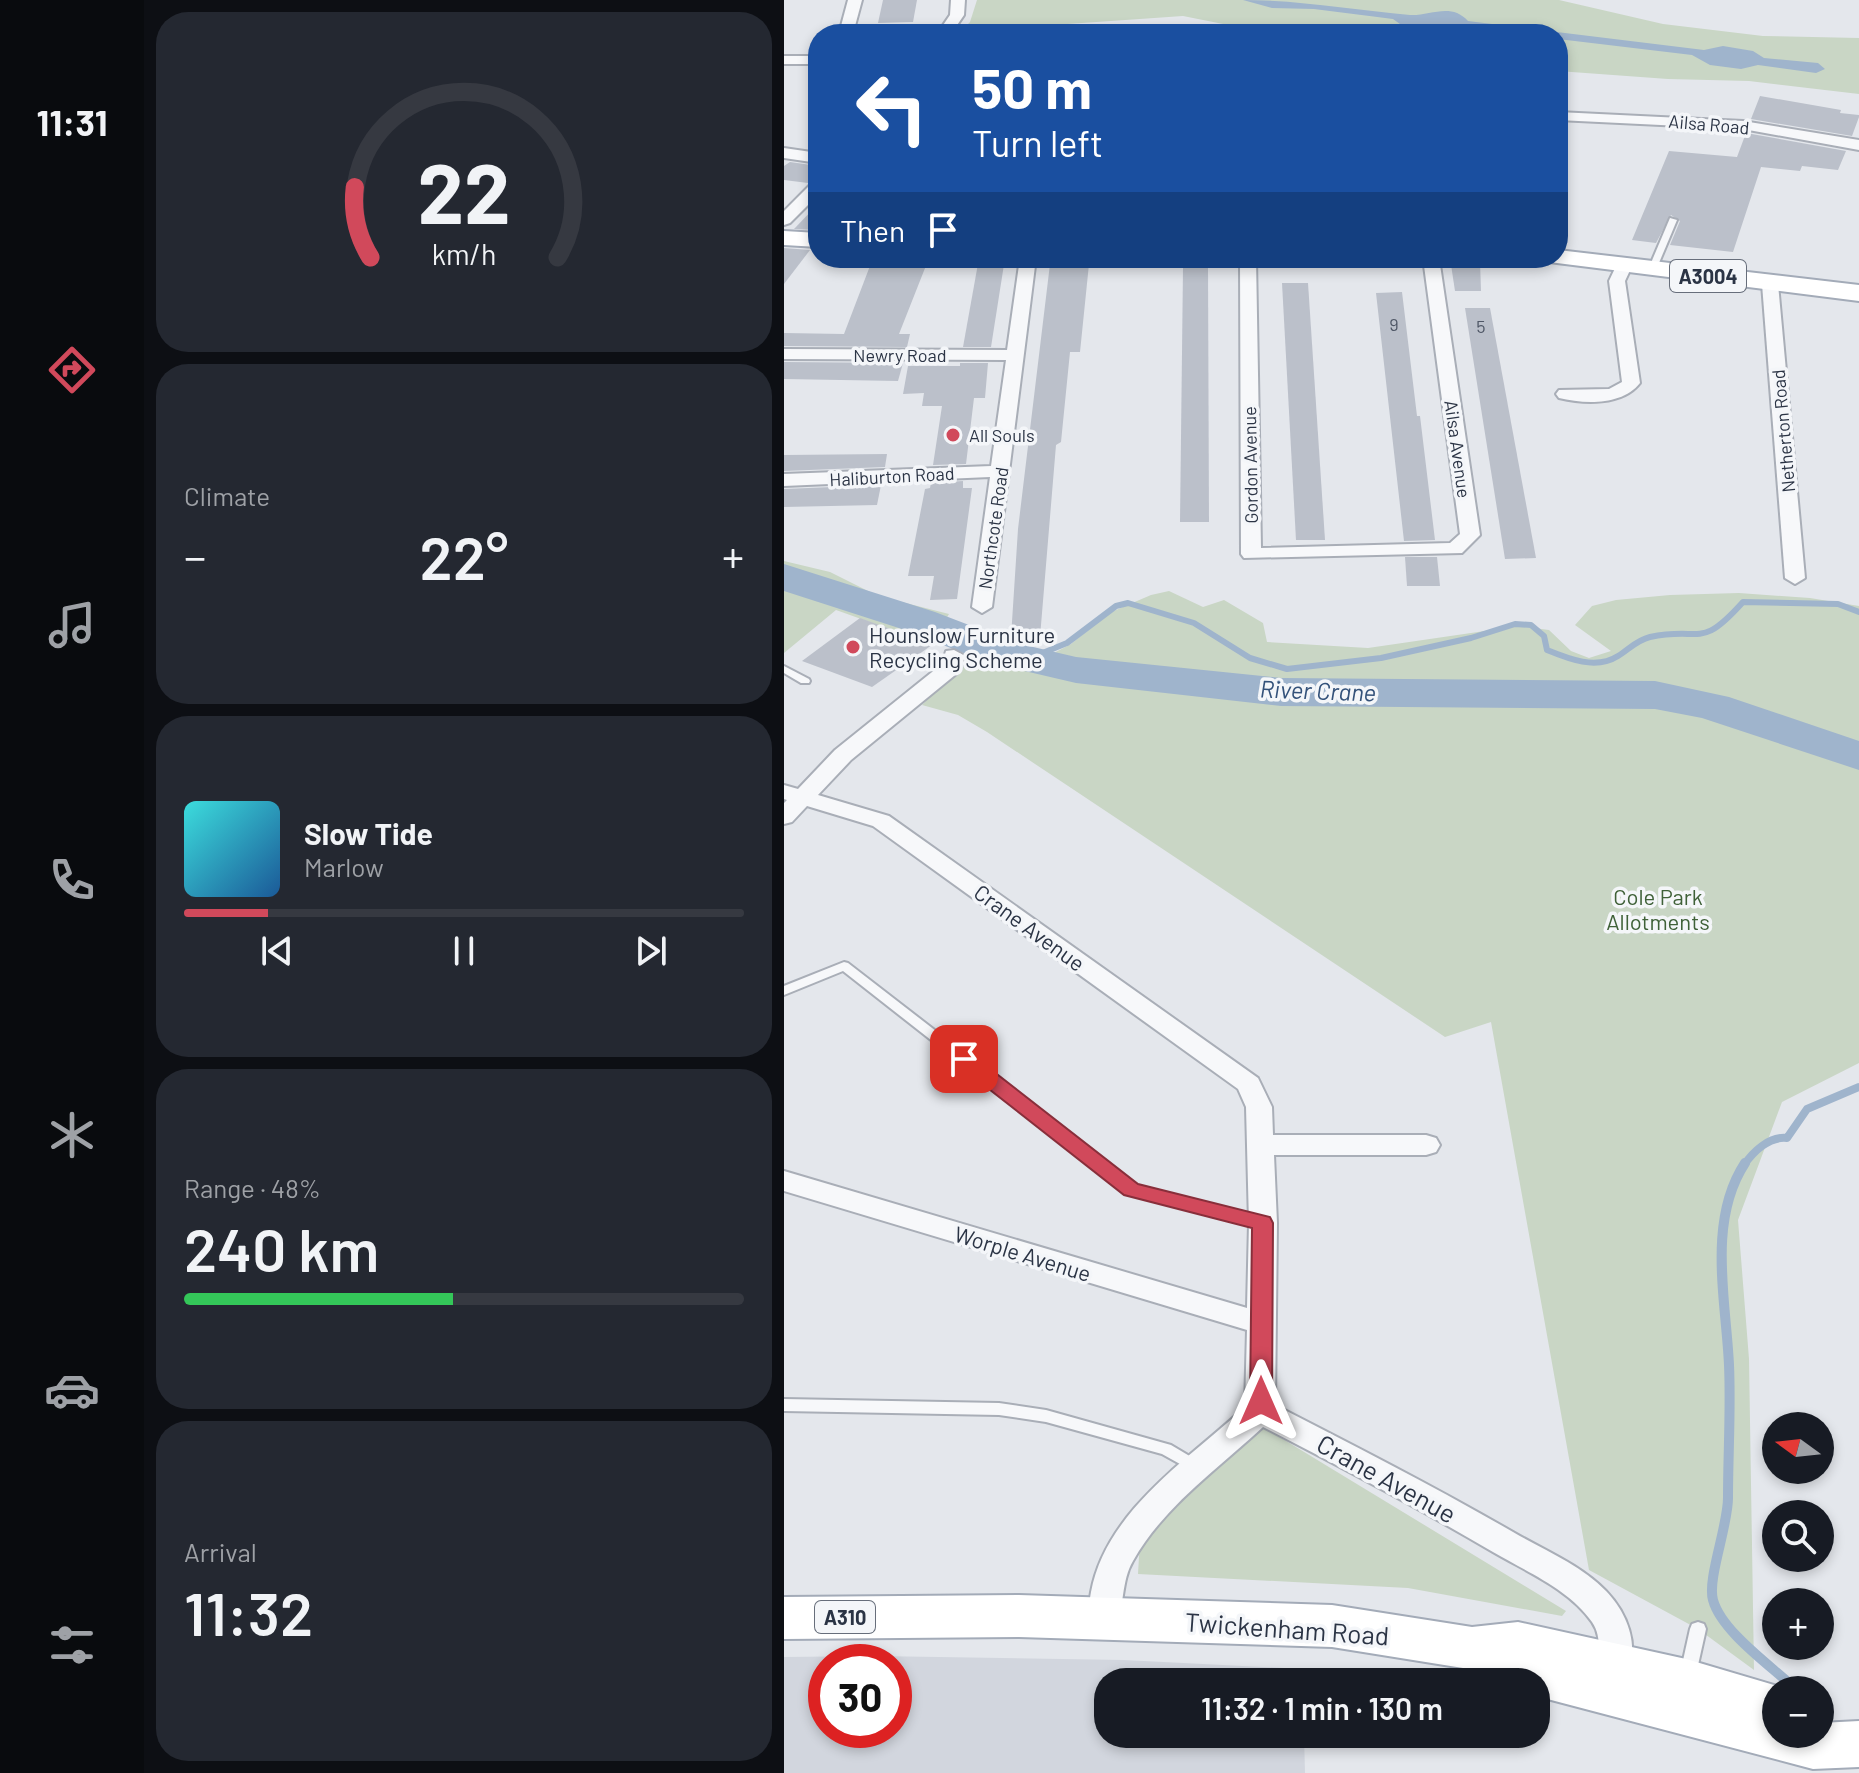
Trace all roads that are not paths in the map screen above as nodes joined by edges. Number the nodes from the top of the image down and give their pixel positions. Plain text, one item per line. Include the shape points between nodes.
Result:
1 (855, 0) edge
2 (958, 0) edge
3 (849, 24) edge
4 (951, 24) edge
5 (784, 60) edge
6 (808, 60) edge
7 (1568, 116) edge
8 (1859, 145) edge
9 (784, 153) edge
10 (808, 157) edge
11 (808, 196) edge
12 (784, 220) edge
13 (1673, 220) dead end
14 (784, 238) edge
15 (808, 239) edge
16 (1568, 258) edge
17 (1624, 266) junction
18 (1027, 268) edge
19 (1248, 268) edge
20 (1432, 268) edge
21 (1652, 270) junction
22 (1770, 284) junction
23 (1859, 293) edge
24 (784, 354) edge
25 (1016, 355) junction
26 (1565, 394) dead end
27 (1000, 471) junction
28 (784, 480) edge
29 (1370, 552) joint
30 (1795, 578) dead end
31 (982, 607) dead end
32 (954, 656) dead end
33 (784, 669) edge
34 (805, 681) dead end
35 (793, 795) edge
36 (784, 817) edge
37 (784, 991) edge
38 (1260, 1145) junction
39 (1426, 1145) dead end
40 (784, 1181) edge
41 (1263, 1223) junction
42 (1262, 1322) junction
43 (784, 1405) edge
44 (1260, 1411) junction
45 (1199, 1469) junction
46 (1103, 1617) junction
47 (784, 1618) edge
48 (1698, 1629) dead end
49 (1470, 1648) junction
50 (1615, 1664) junction
51 (1686, 1681) junction
52 (1762, 1703) edge
53 (1834, 1727) edge
54 (1859, 1742) edge

1 - 3 street
2 - 4 street
5 - 6 street
7 - 8 street, Ailsa Road via 1743,125
9 - 10 street
11 - 12 street
13 - 21 lane
14 - 15 main road
16 - 17 main road, A3004
17 - 21 main road, A3004
17 - 26 street via 1617,281 1631,383 1614,393
18 - 25 street, Northcote Road
19 - 29 street, Gordon Avenue via 1251,554
20 - 29 street, Ailsa Avenue via 1470,535 1455,549
21 - 22 main road, A3004
22 - 23 main road, A3004
22 - 30 street, Netherton Road
24 - 25 street, Newry Road
25 - 27 street, Northcote Road
27 - 28 street, Haliburton Road
27 - 31 street, Northcote Road
32 - 35 street via 952,666
33 - 34 lane
35 - 36 street
35 - 38 street, Crane Avenue via 881,821 1249,1084 1259,1107
37 - 41 lane via 844,966 1131,1189
38 - 39 street
38 - 41 street, Crane Avenue
40 - 42 street, Worple Avenue
41 - 42 street, Crane Avenue
42 - 44 street, Crane Avenue
43 - 45 lane via 1015,1411 1166,1449
44 - 45 street
44 - 50 street, Crane Avenue via 1416,1492 1577,1585 1610,1618 1619,1648
45 - 46 street via 1140,1527 1117,1558
46 - 47 main road, Twickenham Road / A310
46 - 49 main road, Twickenham Road / A310 via 1332,1626
48 - 51 lane
49 - 50 main road, Twickenham Road / A310 via 1518,1643
49 - 54 main road, Twickenham Road / A310 via 1510,1667 1813,1746
50 - 51 main road, Twickenham Road / A310
51 - 52 main road, Twickenham Road / A310
53 - 54 main road, Twickenham Road / A310

